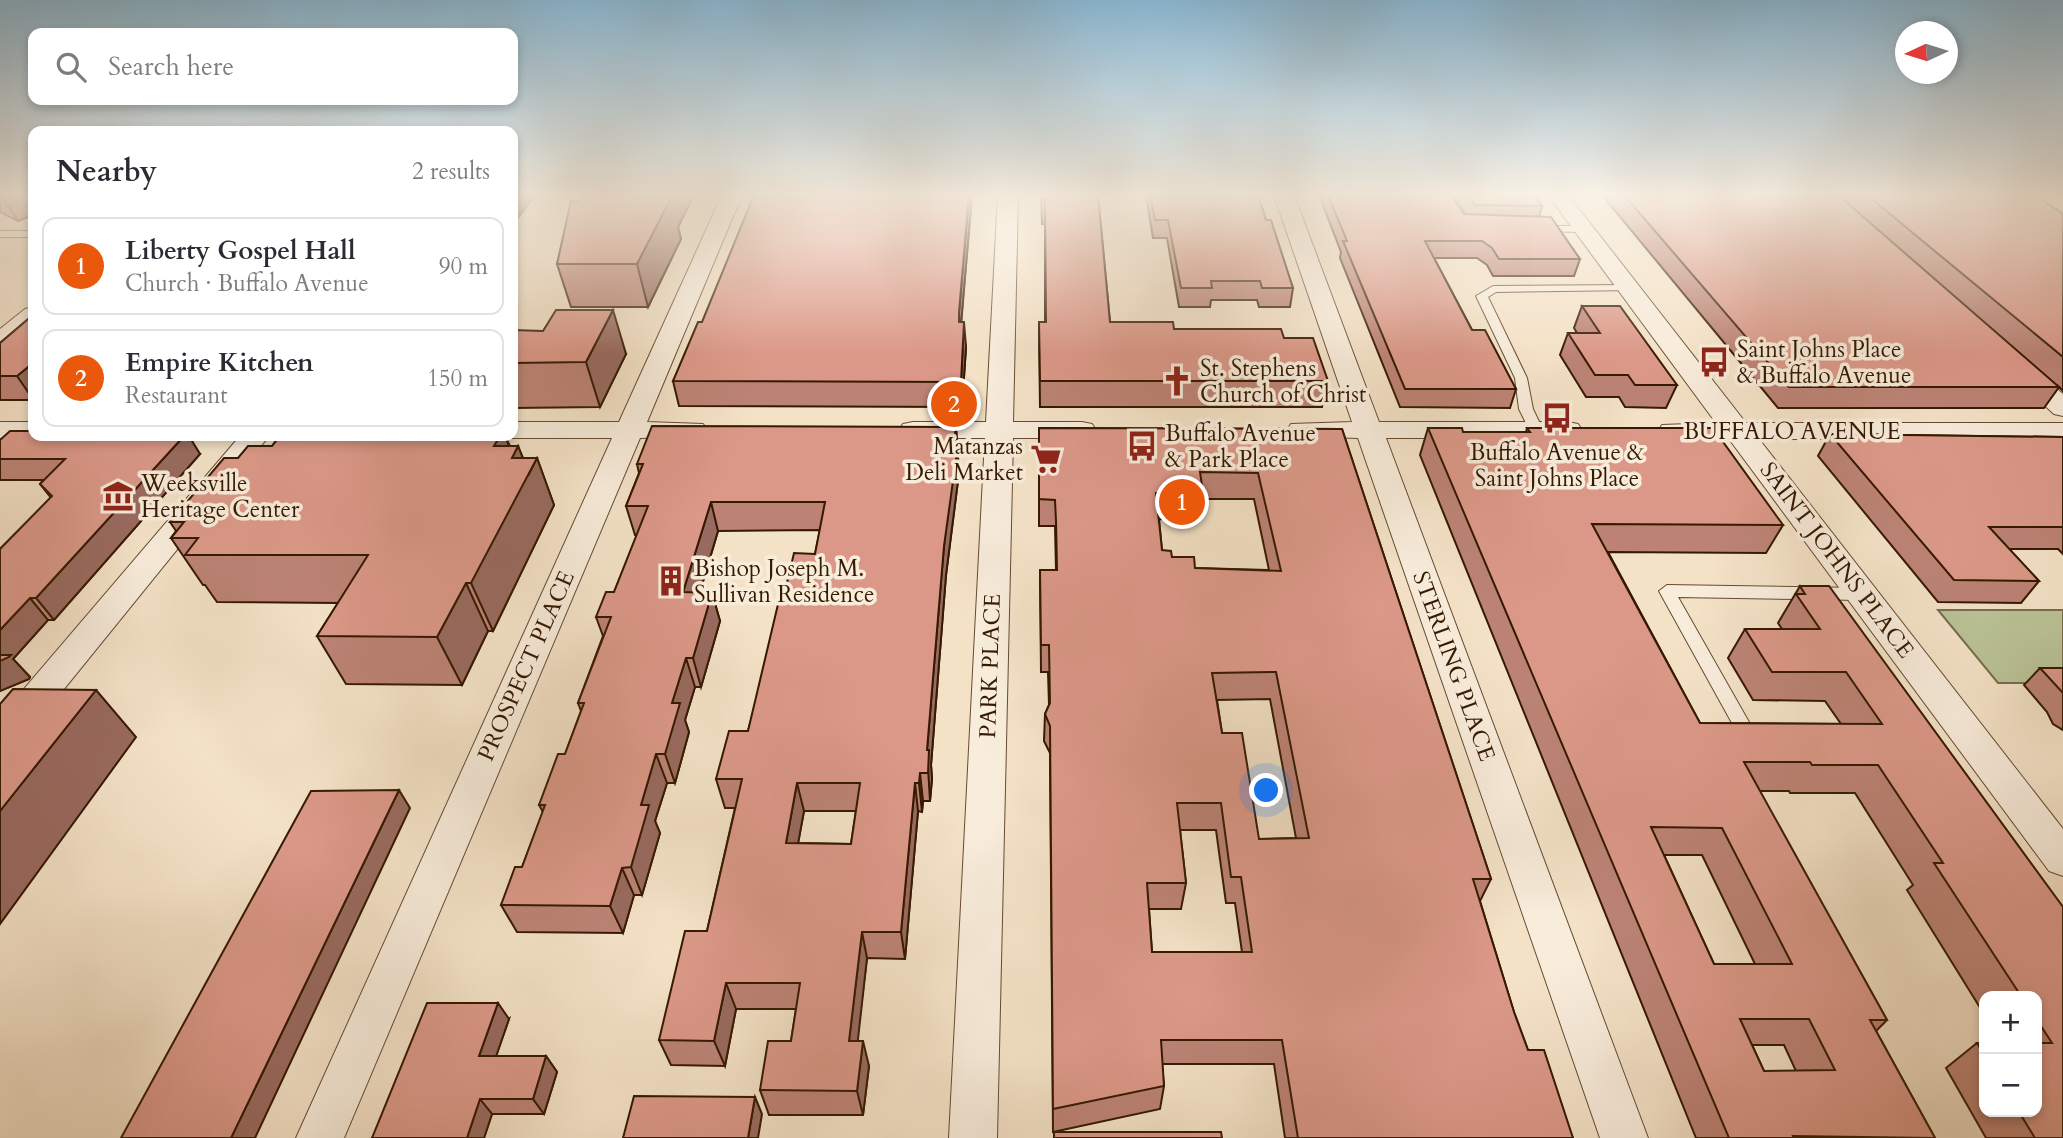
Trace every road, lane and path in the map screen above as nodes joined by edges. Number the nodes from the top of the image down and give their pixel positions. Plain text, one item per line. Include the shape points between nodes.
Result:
1 (709, 248) edge
2 (1006, 248) edge
3 (1303, 248) edge
4 (1600, 248) edge
5 (1631, 288) junction
6 (28, 318) edge
7 (0, 341) edge
8 (2003, 355) edge
9 (2063, 408) edge
10 (0, 430) edge
11 (28, 430) edge
12 (518, 430) edge
13 (629, 430) junction
14 (724, 430) edge
15 (885, 430) edge
16 (999, 430) junction
17 (1102, 430) edge
18 (1280, 430) edge
19 (1369, 430) junction
20 (1536, 430) junction
21 (1590, 430) edge
22 (1641, 430) edge
23 (1739, 431) junction
24 (2063, 431) edge
25 (251, 441) edge
26 (1862, 594) junction
27 (1749, 738) edge
28 (0, 741) edge
29 (2063, 859) edge
30 (320, 1138) edge
31 (973, 1138) edge
32 (1624, 1138) edge

1 - 13 street, PROSPECT PLACE
2 - 16 street, PARK PLACE
3 - 19 street, STERLING PLACE
4 - 5 street, SAINT JOHNS PLACE
5 - 20 lane via 1493,289 1482,296 1521,379 1526,409
5 - 23 street, SAINT JOHNS PLACE
6 - 7 street
8 - 9 street
10 - 11 street
12 - 13 street
13 - 14 street
13 - 30 street, PROSPECT PLACE
15 - 16 street
16 - 17 street
16 - 31 street, PARK PLACE
18 - 19 street
19 - 20 street
19 - 32 street, STERLING PLACE
20 - 21 street
22 - 23 street, BUFFALO AVENUE
23 - 24 street, BUFFALO AVENUE
23 - 26 street, SAINT JOHNS PLACE
25 - 28 street
26 - 27 lane via 1667,592
26 - 29 street, SAINT JOHNS PLACE

